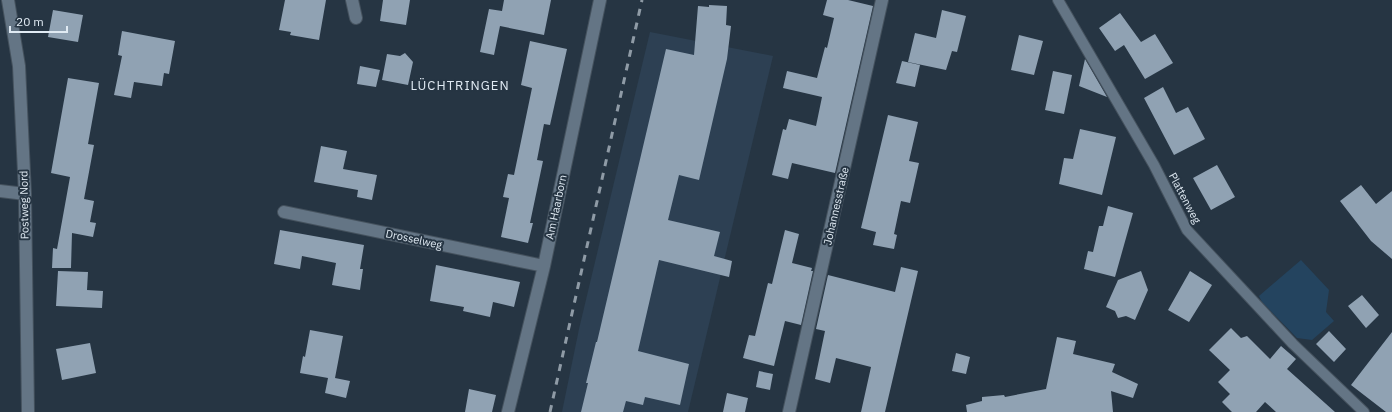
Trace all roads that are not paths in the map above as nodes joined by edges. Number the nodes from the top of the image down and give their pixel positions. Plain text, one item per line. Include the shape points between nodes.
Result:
1 (8, 0) edge
2 (352, 0) edge
3 (600, 0) edge
4 (882, 0) edge
5 (1058, 0) edge
6 (356, 18) dead end
7 (0, 191) edge
8 (24, 194) junction
9 (284, 212) dead end
10 (544, 266) junction
11 (28, 412) edge
12 (508, 412) edge
13 (789, 412) edge
14 (1364, 412) edge

1 - 8 street, Postweg Nord via 19,66
2 - 6 street
3 - 10 street, Am Haarborn
4 - 13 street, Johannesstraße
5 - 14 lane, Plattenweg via 1154,165 1187,230 1293,344
7 - 8 street
8 - 11 street, Postweg Nord
9 - 10 street, Drosselweg
10 - 12 street, Am Haarborn

